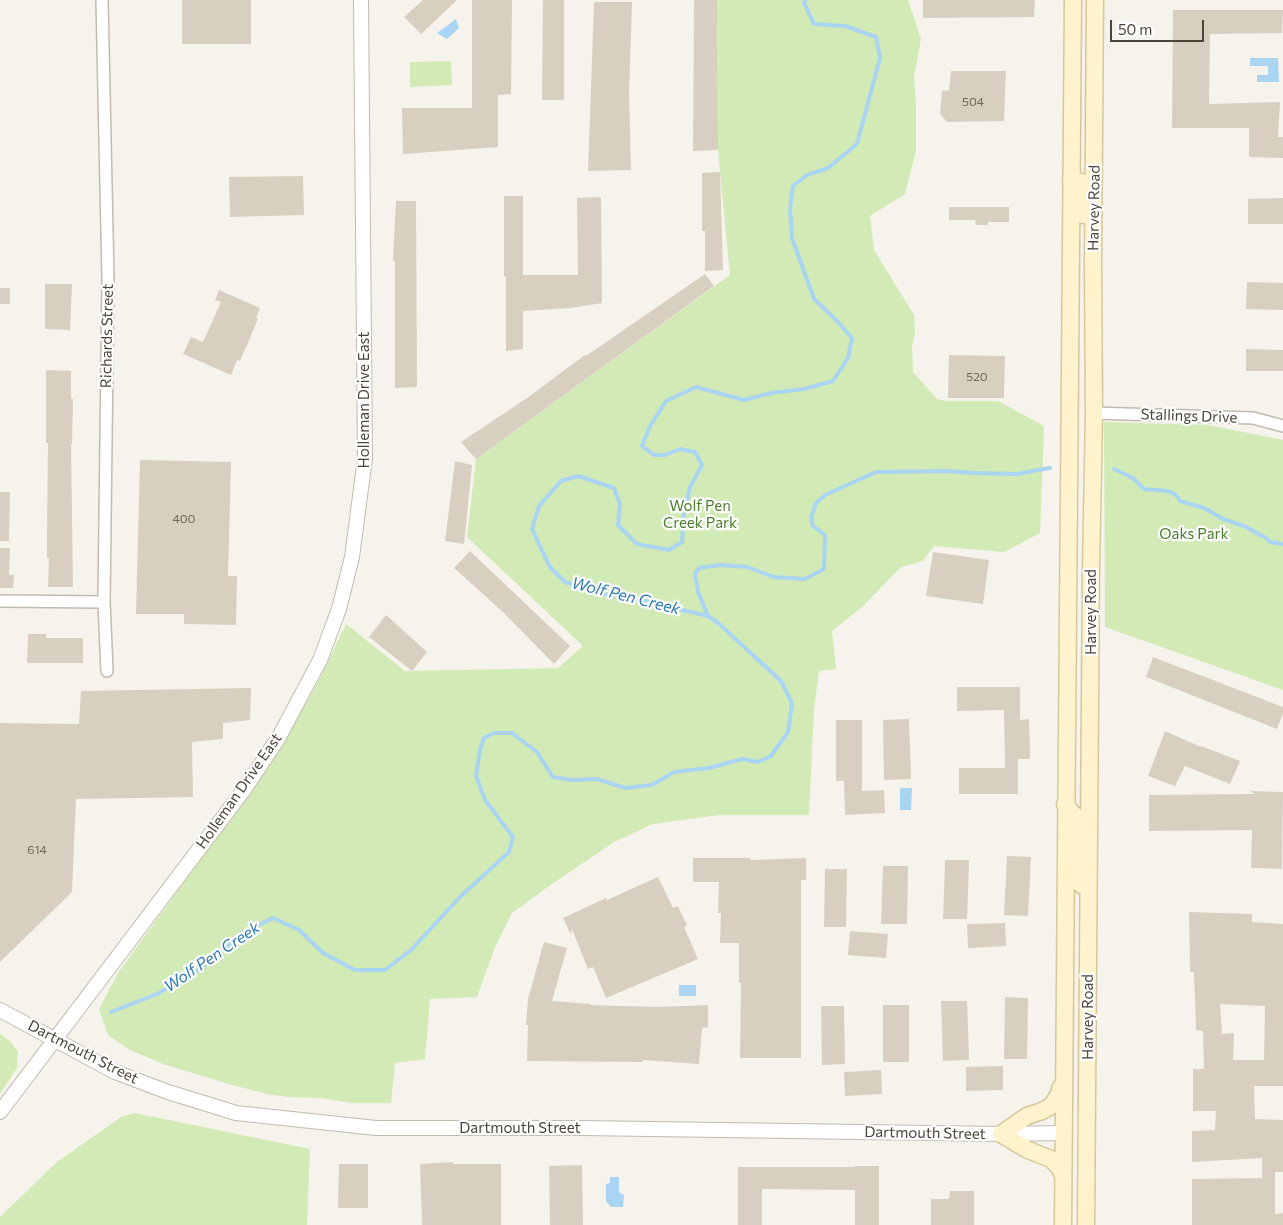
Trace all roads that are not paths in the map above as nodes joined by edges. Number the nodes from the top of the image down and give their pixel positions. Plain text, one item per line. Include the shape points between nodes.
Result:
1 (102, 0) edge
2 (362, 0) edge
3 (1073, 0) edge
4 (1095, 0) edge
5 (1072, 54) junction
6 (1095, 121) junction
7 (1071, 179) junction
8 (1094, 244) junction
9 (1094, 414) junction
10 (1283, 426) edge
11 (1068, 569) junction
12 (0, 601) edge
13 (104, 602) junction
14 (1091, 648) junction
15 (107, 671) dead end
16 (1065, 805) junction
17 (1088, 887) junction
18 (0, 1010) edge
19 (54, 1040) junction
20 (1063, 1077) junction
21 (1088, 1081) junction
22 (0, 1112) edge
23 (1064, 1133) junction
24 (1001, 1134) junction
25 (1063, 1175) junction
26 (1086, 1192) junction
27 (1063, 1225) edge
28 (1086, 1225) edge

1 - 13 street, Richards Street via 108,278
2 - 19 street, Holleman Drive East via 365,458 352,557 339,609 320,660 279,738 243,791
3 - 5 main road, Harvey Road
4 - 6 main road, Harvey Road
5 - 6 main road via 1083,70 1083,114 1085,119
5 - 7 main road, Harvey Road
6 - 8 main road, Harvey Road
7 - 8 main road via 1081,182 1083,231
7 - 11 main road, Harvey Road
8 - 9 main road, Harvey Road
9 - 10 street, Stallings Drive via 1253,418
9 - 14 main road, Harvey Road
11 - 14 main road via 1079,573 1080,626
11 - 16 main road, Harvey Road
12 - 13 street
13 - 15 street, Richards Street
14 - 17 main road, Harvey Road
16 - 17 main road via 1077,818 1076,880
16 - 20 main road, Harvey Road
17 - 21 main road, Harvey Road
18 - 19 street, Dartmouth Street
19 - 22 street, Holleman Drive East
19 - 24 street, Dartmouth Street via 115,1072 236,1113 334,1124 376,1128
20 - 23 main road, Harvey Road
20 - 24 main road via 1058,1096 1051,1106 1027,1116
21 - 23 main road
21 - 26 main road, Harvey Road
23 - 24 street, Dartmouth Street
23 - 25 main road, Harvey Road
23 - 26 main road via 1073,1142 1074,1178
24 - 25 main road via 1051,1159
25 - 27 main road, Harvey Road
26 - 28 main road, Harvey Road

